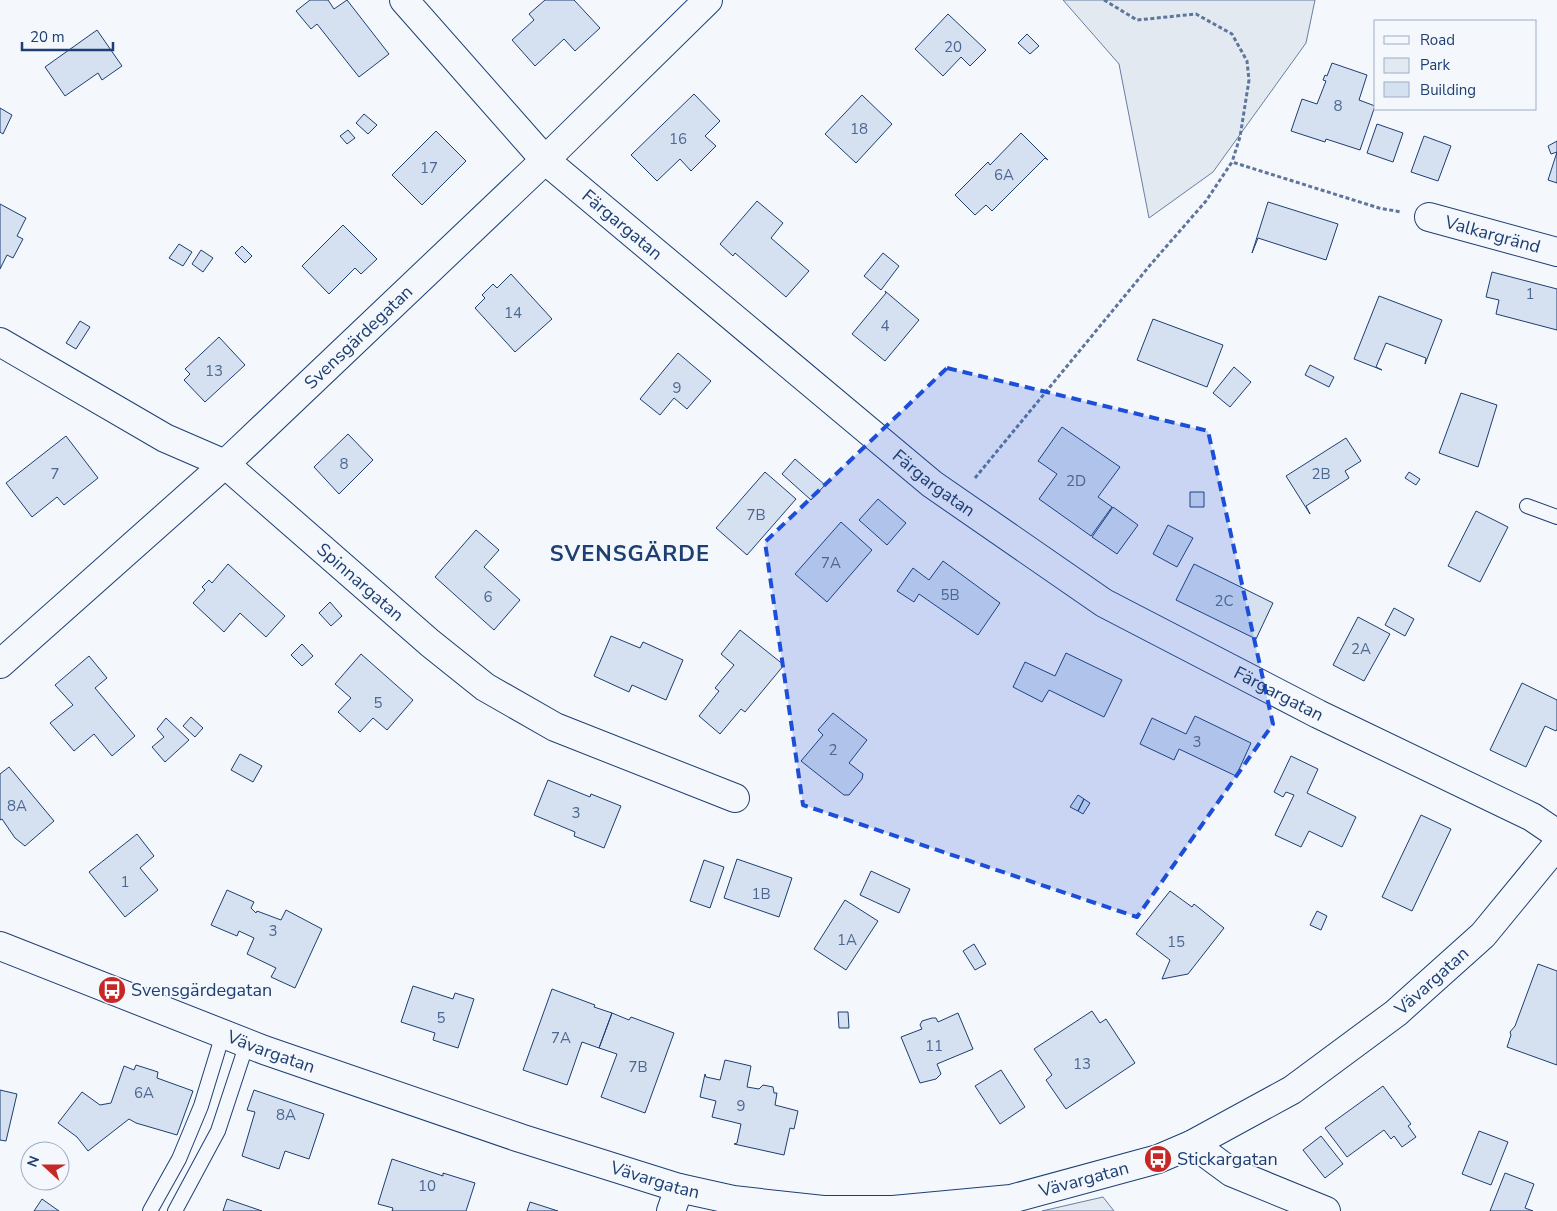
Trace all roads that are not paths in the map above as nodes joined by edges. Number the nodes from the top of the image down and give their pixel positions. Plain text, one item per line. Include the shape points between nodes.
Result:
1 (404, 0) edge
2 (708, 0) edge
3 (545, 160) junction
4 (1429, 216) road end
5 (1557, 252) edge
6 (0, 342) edge
7 (225, 464) junction
8 (1527, 506) dead end
9 (1557, 517) edge
10 (0, 664) edge
11 (735, 798) dead end
12 (1557, 834) edge
13 (1557, 845) edge
14 (0, 946) edge
15 (235, 1038) junction
16 (1193, 1144) junction
17 (675, 1199) edge
18 (150, 1211) edge
19 (175, 1211) edge
20 (1326, 1211) edge

1 - 3 street, Färgargatan
2 - 3 street, Svensgärdegatan
3 - 7 street, Svensgärdegatan
3 - 12 street, Färgargatan via 932,484 1104,603 1318,714 1532,817
4 - 5 street, Valkargränd
6 - 7 street, Spinnargatan via 165,438
7 - 10 street, Svensgärdegatan
7 - 11 street, Spinnargatan via 485,687 555,727
8 - 9 lane
13 - 16 street, Vävargatan via 1483,935 1396,1013 1292,1090
14 - 15 street, Vävargatan
15 - 17 street, Vävargatan via 502,1132
15 - 18 lane via 179,1160
15 - 19 lane via 218,1131
16 - 17 street, Vävargatan via 1158,1159 1011,1199 893,1210 823,1210 742,1201
16 - 20 street via 1231,1172

